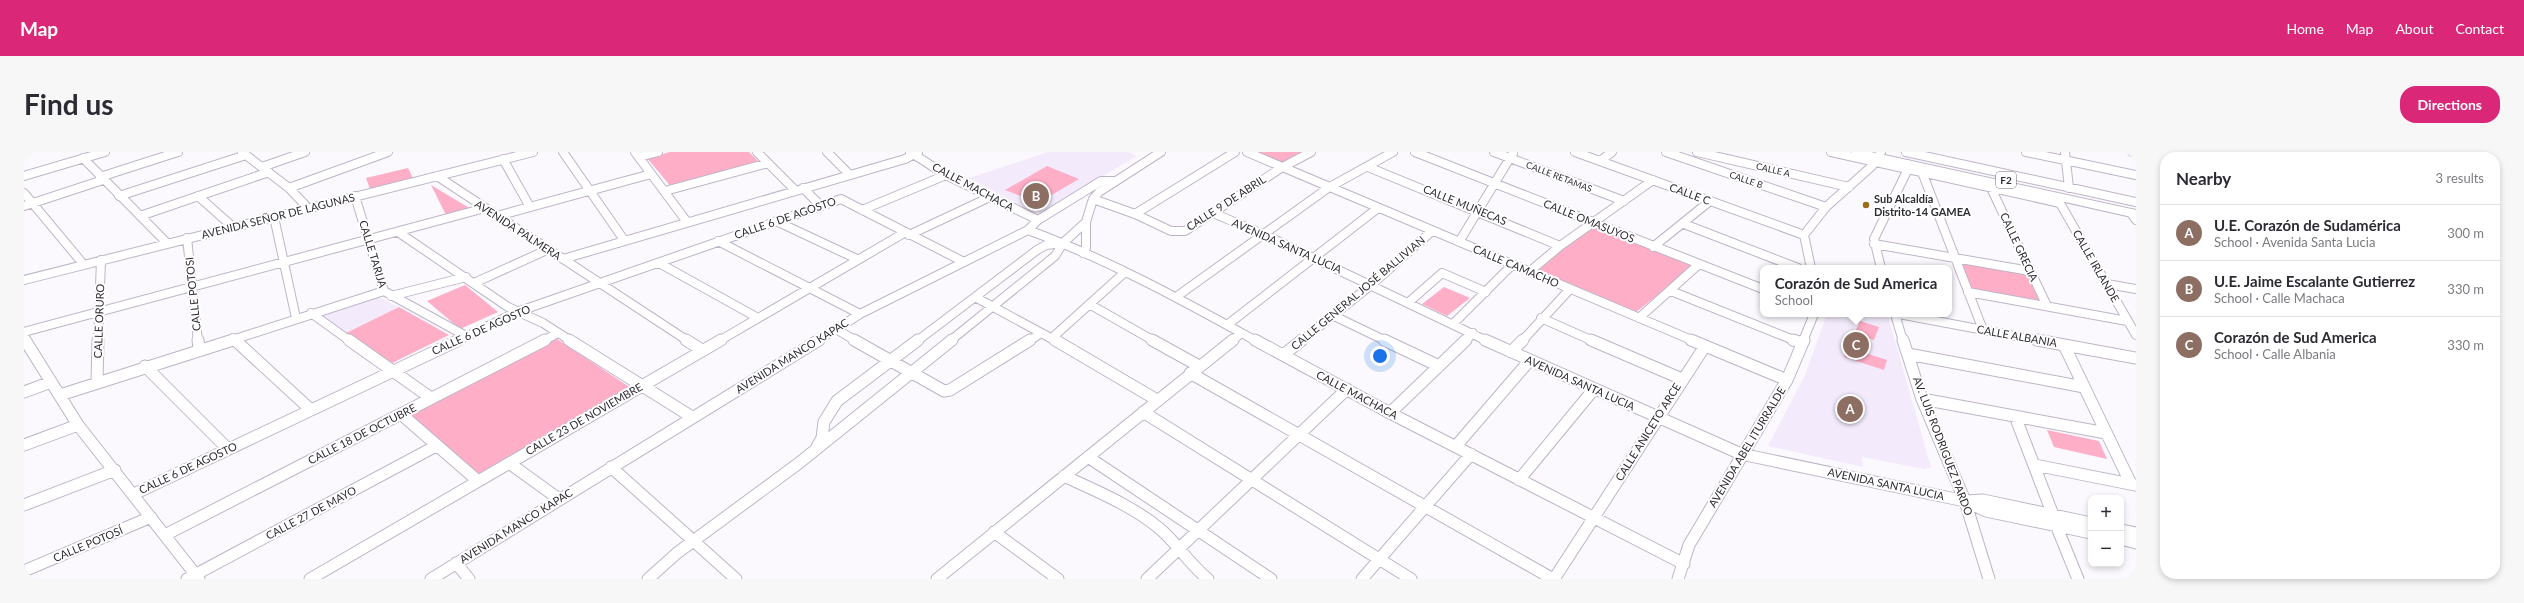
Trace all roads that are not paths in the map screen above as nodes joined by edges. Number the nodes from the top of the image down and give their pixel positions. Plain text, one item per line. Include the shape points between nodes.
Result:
1 (105, 152) edge
2 (178, 152) edge
3 (305, 152) edge
4 (388, 152) edge
5 (533, 152) edge
6 (563, 152) edge
7 (658, 152) edge
8 (757, 152) edge
9 (827, 152) edge
10 (1161, 152) edge
11 (1235, 152) edge
12 (1247, 152) edge
13 (1311, 152) edge
14 (1393, 152) edge
15 (1416, 152) edge
16 (1494, 152) edge
17 (1575, 152) edge
18 (1612, 152) edge
19 (1666, 152) edge
20 (1831, 152) edge
21 (1856, 152) edge
22 (1906, 152) edge
23 (2026, 152) edge
24 (2133, 152) edge
25 (244, 153) edge
26 (914, 153) edge
27 (1702, 153) edge
28 (2136, 153) edge
29 (637, 155) edge
30 (1511, 155) edge
31 (1879, 155) edge
32 (2065, 156) edge
33 (83, 158) junction
34 (502, 159) junction
35 (1600, 161) junction
36 (768, 163) junction
37 (1923, 164) junction
38 (1906, 166) junction
39 (1368, 167) junction
40 (1281, 168) junction
41 (266, 169) junction
42 (651, 174) junction
43 (849, 174) junction
44 (946, 175) junction
45 (2136, 175) edge
46 (24, 176) edge
47 (437, 176) junction
48 (102, 178) junction
49 (1653, 180) junction
50 (1113, 181) junction
51 (1495, 183) junction
52 (1849, 187) junction
53 (289, 188) junction
54 (1328, 188) junction
55 (1991, 188) junction
56 (2069, 188) junction
57 (799, 189) junction
58 (590, 191) junction
59 (665, 191) junction
60 (24, 193) edge
61 (119, 196) junction
62 (198, 196) junction
63 (355, 196) junction
64 (990, 196) junction
65 (1093, 199) junction
66 (2058, 200) junction
67 (1624, 201) junction
68 (1710, 201) junction
69 (2136, 202) edge
70 (28, 205) edge
71 (820, 205) junction
72 (530, 207) junction
73 (1826, 207) junction
74 (308, 208) junction
75 (485, 208) junction
76 (1378, 208) junction
77 (862, 210) junction
78 (1479, 211) junction
79 (1213, 213) junction
80 (1135, 214) junction
81 (2135, 214) edge
82 (140, 216) junction
83 (497, 216) junction
84 (274, 217) junction
85 (1038, 220) junction
86 (776, 221) junction
87 (687, 222) junction
88 (1086, 222) junction
89 (1594, 224) junction
90 (1684, 224) junction
91 (233, 227) junction
92 (1028, 230) junction
93 (1432, 231) junction
94 (398, 232) junction
95 (907, 234) junction
96 (1263, 234) junction
97 (1804, 235) junction
98 (187, 238) junction
99 (369, 240) junction
100 (624, 240) junction
101 (718, 241) junction
102 (1459, 242) junction
103 (167, 243) junction
104 (1063, 243) junction
105 (1874, 244) junction
106 (1560, 246) junction
107 (1653, 247) junction
108 (549, 249) junction
109 (1083, 253) junction
110 (1314, 258) junction
111 (1955, 258) junction
112 (563, 259) junction
113 (857, 259) junction
114 (101, 260) junction
115 (284, 262) junction
116 (964, 262) junction
117 (659, 263) junction
118 (84, 265) junction
119 (1512, 265) junction
120 (1698, 265) junction
121 (1790, 265) edge
122 (1810, 265) edge
123 (1880, 265) edge
124 (2030, 271) junction
125 (1529, 272) junction
126 (1124, 273) junction
127 (466, 277) junction
128 (24, 280) edge
129 (474, 283) junction
130 (598, 284) junction
131 (2107, 284) junction
132 (1371, 285) junction
133 (192, 287) junction
134 (809, 288) junction
135 (1760, 288) edge
136 (1570, 289) junction
137 (2136, 289) edge
138 (1671, 291) junction
139 (1486, 292) junction
140 (1968, 292) junction
141 (387, 294) junction
142 (975, 297) junction
143 (1176, 297) junction
144 (1409, 302) junction
145 (994, 305) junction
146 (1090, 305) junction
147 (2047, 306) junction
148 (99, 312) junction
149 (517, 312) junction
150 (311, 314) junction
151 (860, 314) junction
152 (1332, 315) junction
153 (1813, 317) edge
154 (1896, 317) edge
155 (1914, 317) edge
156 (296, 318) junction
157 (758, 318) junction
158 (1542, 318) junction
159 (1639, 318) junction
160 (2128, 320) junction
161 (1454, 323) junction
162 (1227, 325) junction
163 (836, 329) junction
164 (1983, 330) junction
165 (24, 332) edge
166 (558, 333) junction
167 (1040, 333) junction
168 (1241, 333) junction
169 (1473, 333) junction
170 (2136, 335) edge
171 (466, 336) junction
172 (24, 338) edge
173 (233, 338) junction
174 (1052, 338) junction
175 (1802, 343) junction
176 (2064, 345) junction
177 (1705, 346) junction
178 (199, 349) junction
179 (702, 350) junction
180 (1511, 352) junction
181 (1908, 354) junction
182 (1283, 355) junction
183 (2136, 358) edge
184 (891, 360) junction
185 (1530, 360) junction
186 (146, 366) junction
187 (1439, 366) junction
188 (1195, 369) junction
189 (392, 371) junction
190 (910, 371) junction
191 (1682, 379) junction
192 (1787, 380) junction
193 (97, 381) junction
194 (50, 382) junction
195 (641, 386) junction
196 (2084, 387) junction
197 (1594, 389) junction
198 (1347, 390) junction
199 (24, 392) edge
200 (60, 395) junction
201 (431, 398) junction
202 (1922, 399) junction
203 (1157, 400) junction
204 (311, 410) junction
205 (1143, 412) junction
206 (1390, 413) junction
207 (401, 414) junction
208 (2016, 416) junction
209 (692, 417) junction
210 (1657, 418) junction
211 (78, 425) junction
212 (2106, 433) junction
213 (1299, 434) junction
214 (24, 445) edge
215 (436, 446) junction
216 (1456, 446) junction
217 (817, 447) junction
218 (228, 449) junction
219 (1470, 454) junction
220 (1741, 454) junction
221 (1088, 457) junction
222 (509, 463) junction
223 (2035, 466) junction
224 (611, 467) junction
225 (115, 470) junction
226 (1064, 476) junction
227 (478, 480) junction
228 (1251, 480) junction
229 (1519, 480) junction
230 (2133, 485) edge
231 (134, 494) junction
232 (559, 499) junction
233 (1965, 501) junction
234 (24, 505) edge
235 (1424, 506) junction
236 (152, 517) junction
237 (1594, 520) junction
238 (2055, 520) junction
239 (2088, 523) edge
240 (2124, 531) edge
241 (994, 532) junction
242 (1198, 532) junction
243 (2088, 532) edge
244 (2136, 533) edge
245 (165, 535) junction
246 (694, 540) junction
247 (2124, 540) edge
248 (2136, 543) edge
249 (1178, 552) junction
250 (1379, 560) junction
251 (456, 563) junction
252 (1684, 564) junction
253 (24, 570) edge
254 (194, 577) edge
255 (310, 579) edge
256 (431, 579) edge
257 (470, 579) edge
258 (648, 579) edge
259 (736, 579) edge
260 (937, 579) edge
261 (1058, 579) edge
262 (1147, 579) edge
263 (1208, 579) edge
264 (1271, 579) edge
265 (1362, 579) edge
266 (1411, 579) edge
267 (1554, 579) edge
268 (1678, 579) edge
269 (1989, 579) edge
270 (2078, 579) edge

1 - 33 street
2 - 48 street
3 - 41 street
4 - 53 street
5 - 34 street, AVENIDA SEÑOR DE LAGUNAS
6 - 58 street
7 - 29 street
8 - 36 street
9 - 43 street
10 - 50 street, AVENIDA MANCO KAPAC
11 - 80 street
12 - 40 street, CALLE CAMACHO
13 - 40 street, CALLE 9 DE ABRIL
14 - 39 street
15 - 51 street, CALLE OMASUYOS
16 - 30 street, CALLE RETAMAS
17 - 35 street, CALLE C
18 - 35 street
19 - 73 street, CALLE B
20 - 31 street
21 - 31 highway, F2
22 - 37 street
23 - 32 street
24 - 28 street
25 - 41 street
25 - 61 street
26 - 43 street via 905,159
26 - 44 street, CALLE MACHACA
27 - 52 street, CALLE A
29 - 42 street
30 - 51 street
30 - 67 street, CALLE RETAMAS
31 - 37 highway, F2
31 - 38 highway, F2
31 - 52 street
32 - 45 street
32 - 56 street
33 - 46 street
33 - 48 street
34 - 47 street, AVENIDA SEÑOR DE LAGUNAS
34 - 72 street
35 - 49 street, CALLE C
36 - 57 street
36 - 59 street
37 - 38 highway, F2
37 - 55 street
37 - 56 street
37 - 66 highway, F2
37 - 81 highway, F2
37 - 111 street
38 - 105 street
39 - 54 street
39 - 78 street, CALLE MUÑECAS
40 - 54 street, CALLE CAMACHO
40 - 79 street, CALLE 9 DE ABRIL
41 - 53 street
41 - 62 street
42 - 58 street
42 - 59 street
43 - 57 street
44 - 64 street, CALLE MACHACA
44 - 77 street
47 - 63 street, AVENIDA SEÑOR DE LAGUNAS
47 - 75 street, AVENIDA PALMERA
48 - 61 street
48 - 70 street
49 - 67 street
49 - 68 street, CALLE C
50 - 65 street
50 - 85 street, AVENIDA MANCO KAPAC via 1101,181
51 - 78 street
51 - 89 street, CALLE OMASUYOS
52 - 73 street
53 - 74 street
54 - 76 street, CALLE CAMACHO
54 - 96 street
55 - 66 street
55 - 124 street, CALLE GRECIA
56 - 69 street
57 - 71 street
57 - 87 street
58 - 72 street
58 - 100 street
59 - 87 street
60 - 70 street
61 - 82 street
62 - 82 street
62 - 91 street
63 - 74 street, AVENIDA SEÑOR DE LAGUNAS
63 - 99 street, CALLE TARIJA
64 - 85 street, CALLE MACHACA
64 - 95 street, CALLE 23 DE NOVIEMBRE
65 - 80 street, CALLE 9 DE ABRIL
65 - 88 street
66 - 81 highway, F2
66 - 131 street, CALLE IRLANDE
67 - 89 street
68 - 90 street
68 - 97 street, CALLE C
70 - 118 street
71 - 77 street, CALLE 6 DE AGOSTO via 840,199
71 - 86 street, CALLE 6 DE AGOSTO
72 - 83 street
73 - 97 street
74 - 84 street, AVENIDA SEÑOR DE LAGUNAS
75 - 83 street, AVENIDA PALMERA
75 - 94 street
76 - 93 street, CALLE CAMACHO
76 - 110 street
77 - 95 street
78 - 102 street
78 - 106 street, CALLE MUÑECAS
79 - 80 street, CALLE 9 DE ABRIL via 1185,231 1179,232
79 - 96 street, AVENIDA SANTA LUCIA
82 - 103 street
83 - 108 street, AVENIDA PALMERA
84 - 91 street, AVENIDA SEÑOR DE LAGUNAS
84 - 115 street
85 - 92 street, AVENIDA MANCO KAPAC
86 - 101 street, CALLE 6 DE AGOSTO
86 - 113 street
87 - 100 street
88 - 104 street
88 - 109 street via 1086,248
89 - 106 street
89 - 107 street, CALLE OMASUYOS
90 - 107 street
90 - 121 street
91 - 98 street, AVENIDA SEÑOR DE LAGUNAS
92 - 104 street, CALLE MACHACA
92 - 116 street, AVENIDA MANCO KAPAC
93 - 102 street, CALLE CAMACHO
93 - 132 street, CALLE GENERAL JOSÉ BALLIVIAN
94 - 99 street
94 - 127 street
95 - 113 street, CALLE 23 DE NOVIEMBRE
95 - 116 street
96 - 110 street, AVENIDA SANTA LUCIA
96 - 143 street
97 - 122 street
98 - 103 street, AVENIDA SEÑOR DE LAGUNAS
98 - 133 street, CALLE POTOSI
99 - 115 street
99 - 141 street, CALLE TARIJA
100 - 112 street
101 - 117 street, CALLE 6 DE AGOSTO
101 - 134 street
102 - 119 street, CALLE CAMACHO
103 - 114 street, AVENIDA SEÑOR DE LAGUNAS
104 - 109 street, CALLE MACHACA
104 - 142 street via 1046,245 1037,250
104 - 145 street via 1055,256
105 - 111 street
105 - 123 street
106 - 125 street
107 - 120 street, CALLE OMASUYOS
108 - 112 street, AVENIDA PALMERA
108 - 129 street
109 - 126 street, CALLE MACHACA
110 - 132 street, AVENIDA SANTA LUCIA
110 - 162 street
111 - 124 street
111 - 140 street
112 - 130 street, AVENIDA PALMERA
113 - 134 street, CALLE 23 DE NOVIEMBRE
114 - 118 street, AVENIDA SEÑOR DE LAGUNAS
114 - 148 street, CALLE ORURO
115 - 133 street
115 - 156 street
116 - 151 street, AVENIDA MANCO KAPAC
117 - 130 street, CALLE 6 DE AGOSTO
117 - 157 street
118 - 128 street, AVENIDA SEÑOR DE LAGUNAS
119 - 125 street, CALLE CAMACHO
119 - 139 street
120 - 135 street, CALLE OMASUYOS
120 - 138 street
124 - 147 street, CALLE GRECIA
125 - 136 street, CALLE CAMACHO
126 - 143 street, CALLE MACHACA
126 - 146 street
127 - 129 street
127 - 141 street
129 - 149 street
130 - 149 street, CALLE 6 DE AGOSTO
130 - 179 street, AVENIDA PALMERA
131 - 137 street
131 - 160 street, CALLE IRLANDE
132 - 144 street, AVENIDA SANTA LUCIA
132 - 152 street, CALLE GENERAL JOSÉ BALLIVIAN
133 - 148 street
133 - 178 street, CALLE POTOSI
134 - 151 street
134 - 157 street, CALLE 23 DE NOVIEMBRE
136 - 158 street
136 - 159 street, CALLE CAMACHO
138 - 159 street
138 - 175 street
139 - 144 street via 1442,273
139 - 161 street
140 - 147 street
140 - 164 street
141 - 150 street
141 - 171 street, CALLE TARIJA
142 - 145 street
142 - 184 street
143 - 162 street, CALLE MACHACA
144 - 161 street, AVENIDA SANTA LUCIA
145 - 167 street
145 - 190 street
146 - 174 street
146 - 188 street
147 - 160 street
148 - 165 street
148 - 193 street, CALLE ORURO
149 - 166 street via 543,323
149 - 171 street, CALLE 6 DE AGOSTO
150 - 156 street
150 - 189 street
151 - 163 street, AVENIDA MANCO KAPAC
152 - 182 street, CALLE GENERAL JOSÉ BALLIVIAN
152 - 187 street
153 - 175 street, AVENIDA ABEL ITURRALDE
154 - 181 street, AV. LUIS RODRIGUEZ PARDO
155 - 164 street, CALLE ALBANIA
156 - 173 street
157 - 179 street, CALLE 23 DE NOVIEMBRE
158 - 180 street
158 - 191 street
159 - 177 street, CALLE CAMACHO
160 - 170 street, CALLE IRLANDE
161 - 169 street, AVENIDA SANTA LUCIA
162 - 168 street, CALLE MACHACA
163 - 184 street
163 - 209 street, AVENIDA MANCO KAPAC
164 - 176 street, CALLE ALBANIA
166 - 195 street
166 - 201 street, CALLE 18 DE OCTUBRE
167 - 174 street
167 - 190 street via 950,390 944,391
168 - 182 street, CALLE MACHACA
168 - 188 street
169 - 180 street, AVENIDA SANTA LUCIA
169 - 187 street
171 - 189 street, CALLE 6 DE AGOSTO
172 - 194 street
173 - 178 street
173 - 204 street
174 - 203 street
175 - 192 street, AVENIDA ABEL ITURRALDE
176 - 183 street, CALLE ALBANIA
176 - 196 street
177 - 191 street, CALLE ANICETO ARCE
177 - 192 street, CALLE CAMACHO
178 - 186 street
179 - 195 street, CALLE 23 DE NOVIEMBRE
180 - 185 street, AVENIDA SANTA LUCIA
181 - 196 street
181 - 202 street, AV. LUIS RODRIGUEZ PARDO
182 - 198 street, CALLE MACHACA
184 - 190 street
184 - 217 street via 837,401 824,422 822,438
185 - 197 street, AVENIDA SANTA LUCIA
185 - 216 street
186 - 193 street
186 - 218 street
187 - 206 street
188 - 203 street
188 - 213 street
189 - 201 street
189 - 204 street, CALLE 6 DE AGOSTO
190 - 217 street
191 - 210 street, CALLE ANICETO ARCE
192 - 220 street, AVENIDA ABEL ITURRALDE
193 - 200 street
194 - 199 street
194 - 200 street
195 - 209 street
195 - 222 street, CALLE 23 DE NOVIEMBRE
196 - 212 street
197 - 210 street, AVENIDA SANTA LUCIA
197 - 229 street
198 - 206 street, CALLE MACHACA
198 - 213 street
200 - 211 street
201 - 207 street, CALLE 18 DE OCTUBRE
202 - 208 street
202 - 233 street, AV. LUIS RODRIGUEZ PARDO
203 - 205 street
204 - 218 street, CALLE 6 DE AGOSTO
205 - 221 street
205 - 228 street
206 - 216 street, CALLE MACHACA
207 - 215 street
207 - 245 street, CALLE 18 DE OCTUBRE
208 - 212 street
208 - 223 street
209 - 224 street, AVENIDA MANCO KAPAC
210 - 220 street, AVENIDA SANTA LUCIA
210 - 237 street, CALLE ANICETO ARCE
211 - 214 street
211 - 225 street
212 - 230 street
213 - 228 street
213 - 235 street
215 - 227 street
215 - 254 street, CALLE 27 DE MAYO
216 - 219 street, CALLE MACHACA
217 - 246 street
218 - 231 street, CALLE 6 DE AGOSTO
219 - 229 street, CALLE MACHACA
219 - 235 street
220 - 233 street, AVENIDA SANTA LUCIA
220 - 252 street, AVENIDA ABEL ITURRALDE via 1689,545
221 - 226 street
221 - 242 street
222 - 227 street, CALLE 23 DE NOVIEMBRE
222 - 232 street
223 - 230 street
223 - 238 street
224 - 232 street, AVENIDA MANCO KAPAC
224 - 246 street
225 - 231 street
225 - 234 street
226 - 241 street
226 - 249 street via 1106,495 1158,528
227 - 255 street, CALLE 23 DE NOVIEMBRE
228 - 242 street
228 - 250 street
229 - 237 street, CALLE MACHACA
231 - 236 street
232 - 251 street, AVENIDA MANCO KAPAC
233 - 238 street, AVENIDA SANTA LUCIA via 1986,510
233 - 269 street, AV. LUIS RODRIGUEZ PARDO
235 - 250 street
235 - 267 street
236 - 245 street
236 - 253 street, CALLE POTOSÍ
237 - 252 street, CALLE MACHACA
237 - 267 street, CALLE ANICETO ARCE
238 - 239 street, AVENIDA SANTA LUCIA
238 - 243 street, AVENIDA SANTA LUCIA
238 - 270 street
240 - 244 street
241 - 260 street
241 - 261 street
242 - 249 street
242 - 264 street
245 - 254 street
246 - 258 street via 659,567
246 - 259 street
247 - 248 street
249 - 262 street
249 - 263 street via 1195,570
250 - 265 street
250 - 266 street
251 - 256 street, AVENIDA MANCO KAPAC
251 - 257 street
252 - 268 street, AVENIDA ABEL ITURRALDE

